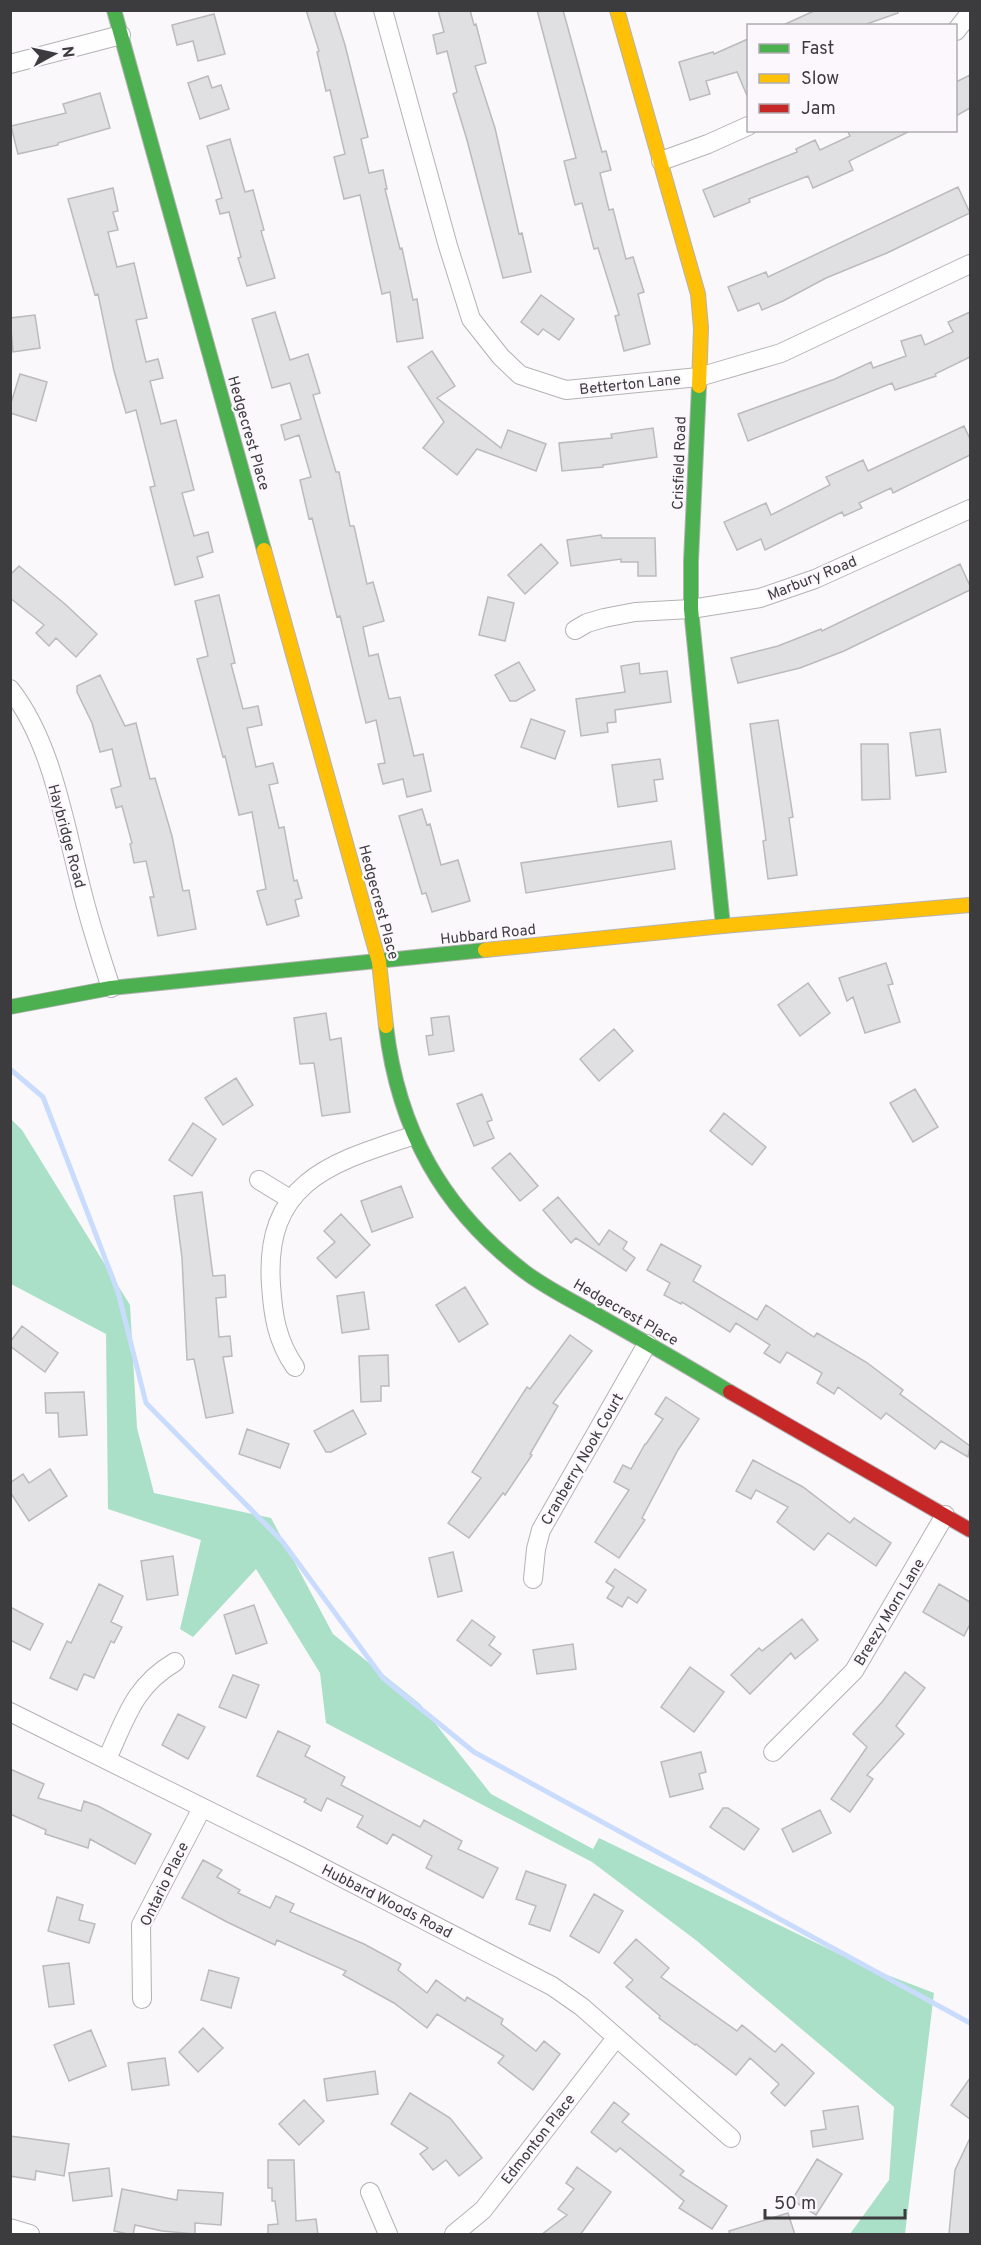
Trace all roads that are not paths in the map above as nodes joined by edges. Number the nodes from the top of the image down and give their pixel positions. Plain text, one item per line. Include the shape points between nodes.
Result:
1 (114, 10) edge
2 (383, 10) edge
3 (617, 10) edge
4 (970, 13) edge
5 (957, 30) edge
6 (122, 35) junction
7 (10, 64) edge
8 (747, 126) edge
9 (661, 161) junction
10 (970, 264) edge
11 (699, 377) junction
12 (970, 509) edge
13 (691, 609) junction
14 (575, 630) dead end
15 (10, 689) edge
16 (970, 905) edge
17 (723, 926) junction
18 (379, 962) junction
19 (111, 988) junction
20 (10, 1007) edge
21 (412, 1136) junction
22 (259, 1180) dead end
23 (290, 1199) junction
24 (647, 1344) junction
25 (295, 1367) dead end
26 (945, 1515) junction
27 (970, 1530) edge
28 (533, 1579) dead end
29 (175, 1662) dead end
30 (10, 1712) edge
31 (773, 1752) dead end
32 (108, 1759) junction
33 (202, 1808) junction
34 (142, 1999) dead end
35 (616, 2038) junction
36 (731, 2138) dead end
37 (370, 2192) dead end
38 (10, 2228) edge
39 (30, 2235) edge
40 (388, 2235) edge
41 (454, 2235) edge

1 - 6 street, Hedgecrest Place
2 - 11 street, Betterton Lane via 471,319 501,357 520,375 566,390
3 - 9 street, Crisfield Road
4 - 5 street
6 - 7 street
6 - 18 street, Hedgecrest Place
8 - 9 street
9 - 11 street, Crisfield Road via 698,294
10 - 11 street, Betterton Lane via 781,353
11 - 13 street, Crisfield Road
12 - 13 street, Marbury Road via 815,579 760,598
13 - 14 street, Marbury Road via 625,614 587,623
13 - 17 street, Crisfield Road
15 - 19 street, Haybridge Road via 36,732 49,767
16 - 17 street, Hubbard Road
17 - 18 street, Hubbard Road
18 - 19 street, Hubbard Road
18 - 21 street, Hedgecrest Place via 391,1062
19 - 20 street, Hubbard Road
21 - 23 street via 335,1164 303,1185
21 - 24 street, Hedgecrest Place via 458,1209 503,1256 526,1274
22 - 23 street
23 - 25 street via 280,1218 270,1278 275,1326
24 - 26 street, Hedgecrest Place
24 - 28 street, Cranberry Nook Court via 541,1530
26 - 27 street, Hedgecrest Place
26 - 31 street, Breezy Morn Lane via 854,1671
29 - 32 street via 159,1671 134,1701
30 - 32 street, Hubbard Woods Road
32 - 33 street, Hubbard Woods Road
33 - 34 street, Ontario Place via 141,1925
33 - 35 street, Hubbard Woods Road via 552,1986
35 - 36 street, Hubbard Woods Road
35 - 41 street, Edmonton Place via 483,2210
37 - 40 street
38 - 39 street

